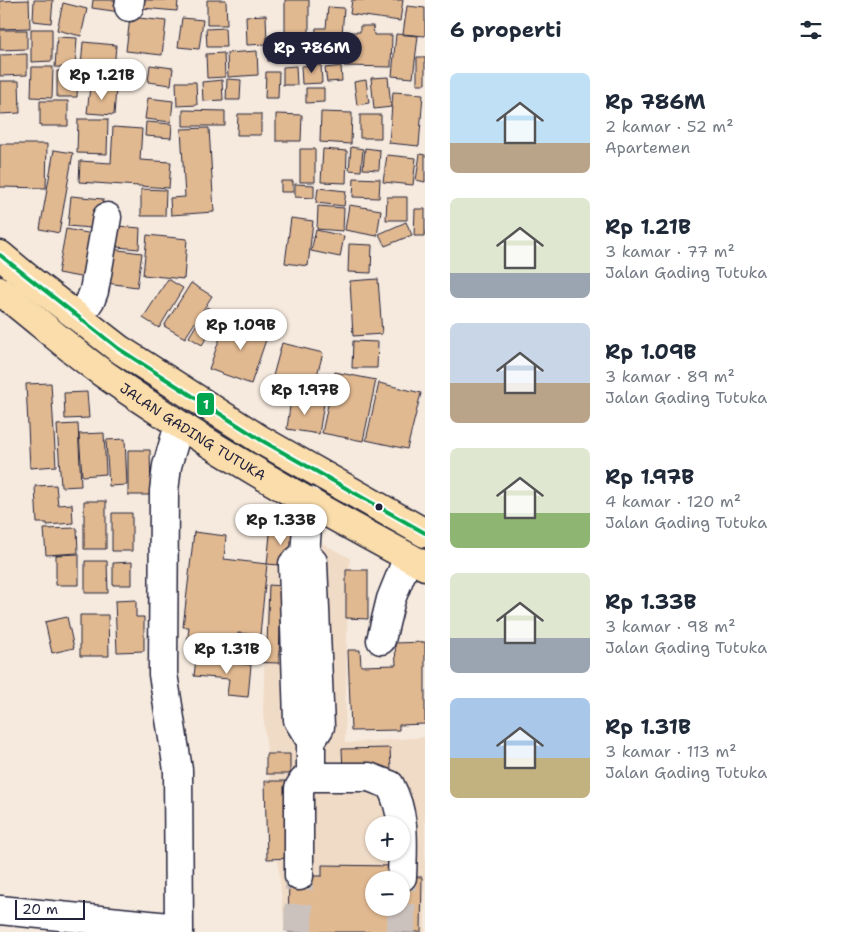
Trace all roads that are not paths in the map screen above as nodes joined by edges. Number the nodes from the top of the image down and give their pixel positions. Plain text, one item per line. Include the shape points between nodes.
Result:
1 (107, 217) dead end
2 (0, 255) edge
3 (30, 280) junction
4 (1, 293) edge
5 (79, 317) junction
6 (179, 425) junction
7 (309, 501) junction
8 (425, 533) edge
9 (417, 562) edge
10 (381, 640) dead end
11 (312, 777) junction
12 (402, 871) edge
13 (298, 876) tunnel mouth
14 (0, 910) edge
15 (179, 930) edge

1 - 5 street via 94,291
2 - 3 main road, JALAN GADING TUTUKA
3 - 4 street
3 - 5 main road, JALAN GADING TUTUKA
4 - 6 main road, JALAN GADING TUTUKA via 102,372
5 - 8 main road, JALAN GADING TUTUKA via 119,348 261,440
6 - 7 main road, JALAN GADING TUTUKA
6 - 15 street via 164,490 163,674 178,770
7 - 9 main road, JALAN GADING TUTUKA
7 - 11 street via 305,554 293,564 298,720 311,741
9 - 10 street via 391,599
11 - 12 street via 369,777 390,785 397,798 403,824
11 - 13 street via 304,780 299,788
14 - 15 street

